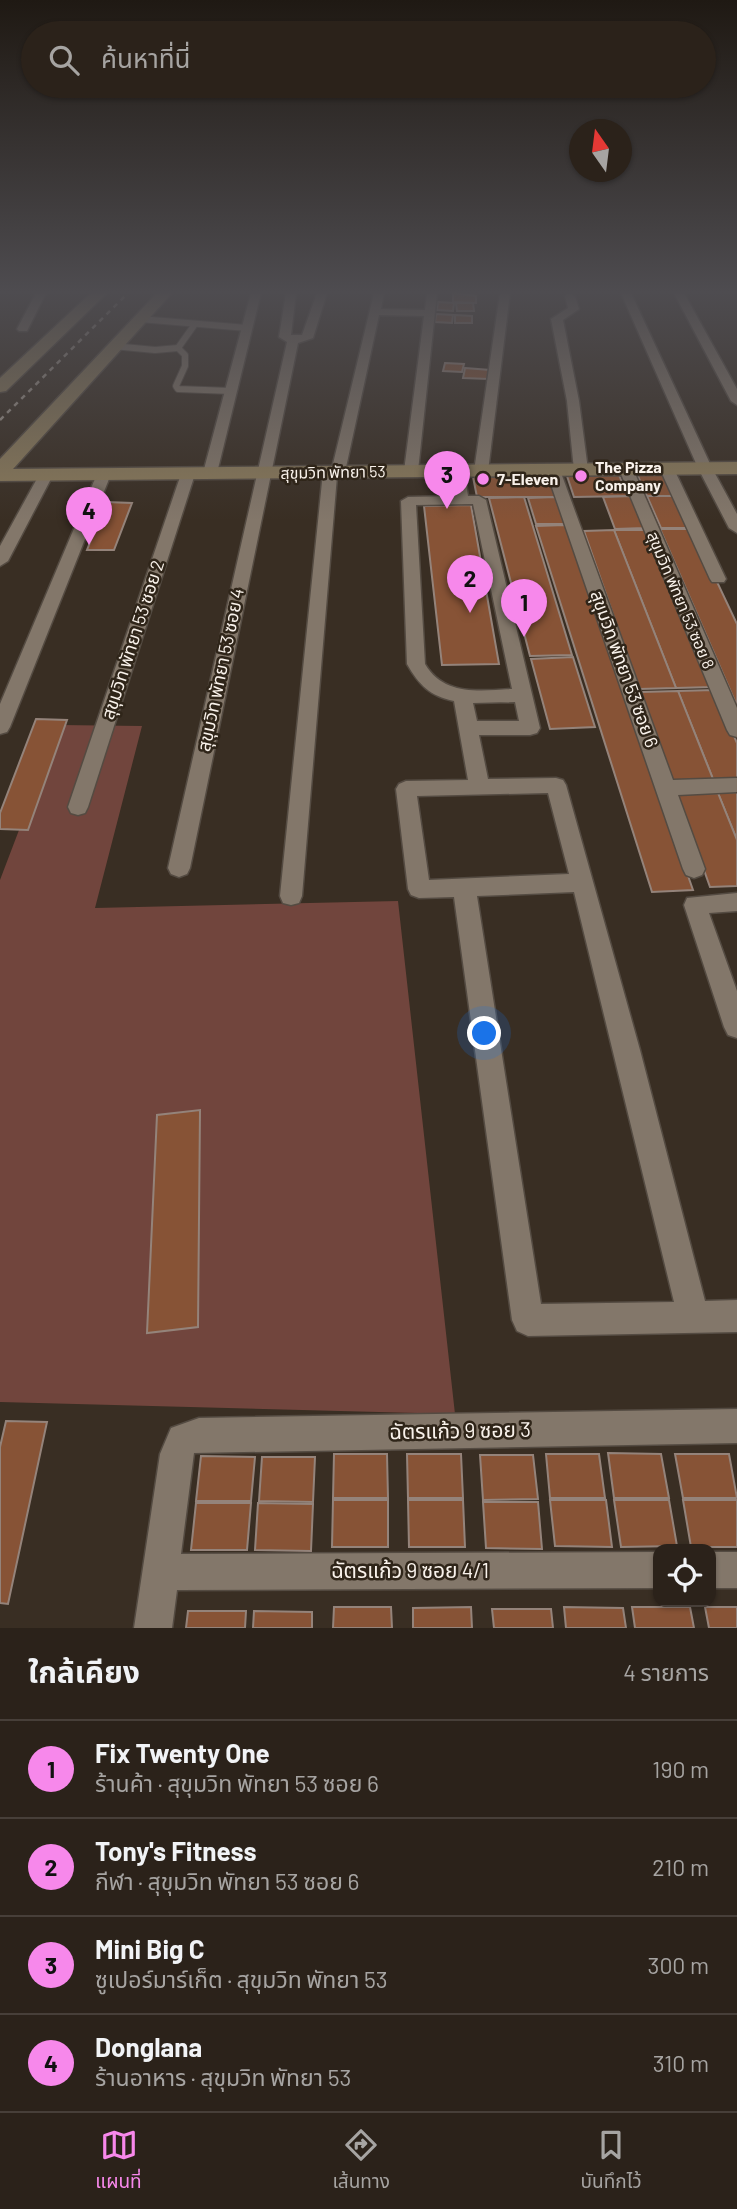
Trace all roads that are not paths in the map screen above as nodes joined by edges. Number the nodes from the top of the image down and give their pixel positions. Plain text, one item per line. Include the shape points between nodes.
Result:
1 (19, 369) edge
2 (93, 369) edge
3 (184, 369) edge
4 (237, 369) edge
5 (286, 369) edge
6 (360, 369) edge
7 (426, 369) edge
8 (495, 369) edge
9 (566, 369) edge
10 (660, 369) edge
11 (720, 369) edge
12 (0, 387) edge
13 (231, 391) junction
14 (737, 401) edge
15 (705, 468) junction
16 (737, 468) edge
17 (626, 469) junction
18 (667, 469) junction
19 (553, 470) junction
20 (581, 470) junction
21 (418, 471) junction
22 (457, 471) junction
23 (481, 471) junction
24 (334, 472) junction
25 (0, 473) edge
26 (210, 473) junction
27 (262, 473) junction
28 (104, 474) junction
29 (188, 474) junction
30 (46, 475) junction
31 (461, 500) junction
32 (428, 501) junction
33 (737, 528) edge
34 (0, 561) edge
35 (718, 579) dead end
36 (523, 695) junction
37 (463, 696) junction
38 (0, 727) edge
39 (468, 728) junction
40 (737, 730) edge
41 (737, 785) edge
42 (480, 786) junction
43 (667, 788) junction
44 (78, 807) dead end
45 (179, 868) dead end
46 (694, 869) dead end
47 (583, 883) junction
48 (464, 888) junction
49 (291, 896) dead end
50 (737, 902) edge
51 (737, 1027) edge
52 (737, 1316) edge
53 (693, 1317) junction
54 (737, 1426) edge
55 (653, 1570) edge
56 (716, 1570) edge
57 (737, 1570) edge
58 (161, 1572) junction
59 (153, 1628) edge

1 - 12 street
2 - 25 street
3 - 13 lane via 178,389
4 - 13 street
5 - 27 street, สุขุมวิท พัทยา 53 ซอย 4
6 - 24 street
7 - 21 street
8 - 23 street
9 - 20 street
10 - 15 street
11 - 14 street
13 - 26 street
15 - 16 street, สุขุมวิท พัทยา 53
15 - 18 street, สุขุมวิท พัทยา 53
15 - 33 street
17 - 18 street, สุขุมวิท พัทยา 53
17 - 20 street, สุขุมวิท พัทยา 53
17 - 40 street, สุขุมวิท พัทยา 53 ซอย 8
18 - 35 street
19 - 20 street, สุขุมวิท พัทยา 53
19 - 23 street, สุขุมวิท พัทยา 53
19 - 43 street, สุขุมวิท พัทยา 53 ซอย 6
21 - 22 street, สุขุมวิท พัทยา 53
21 - 24 street, สุขุมวิท พัทยา 53
21 - 32 street
22 - 23 street, สุขุมวิท พัทยา 53
22 - 31 street
24 - 27 street, สุขุมวิท พัทยา 53
24 - 49 street
25 - 30 street, สุขุมวิท พัทยา 53
26 - 27 street, สุขุมวิท พัทยา 53
26 - 29 street, สุขุมวิท พัทยา 53
27 - 45 street, สุขุมวิท พัทยา 53 ซอย 4
28 - 29 street, สุขุมวิท พัทยา 53
28 - 30 street, สุขุมวิท พัทยา 53
28 - 38 street
29 - 44 street, สุขุมวิท พัทยา 53 ซอย 2
30 - 34 street
31 - 32 street
31 - 36 street via 479,500
32 - 37 street via 408,501 416,664 431,685 446,694
36 - 37 street
36 - 39 street via 530,728
37 - 39 street
39 - 42 street
41 - 43 street
42 - 47 street via 556,785
42 - 48 street via 406,789 419,890
43 - 46 street, สุขุมวิท พัทยา 53 ซอย 6
47 - 48 street
47 - 53 street
48 - 53 street via 528,1320
50 - 51 street via 695,905
52 - 53 street
54 - 58 street, ฉัตรแก้ว 9 ซอย 3 via 199,1434 183,1440 177,1454
55 - 58 street, ฉัตรแก้ว 9 ซอย 4/1
56 - 57 street
58 - 59 street

